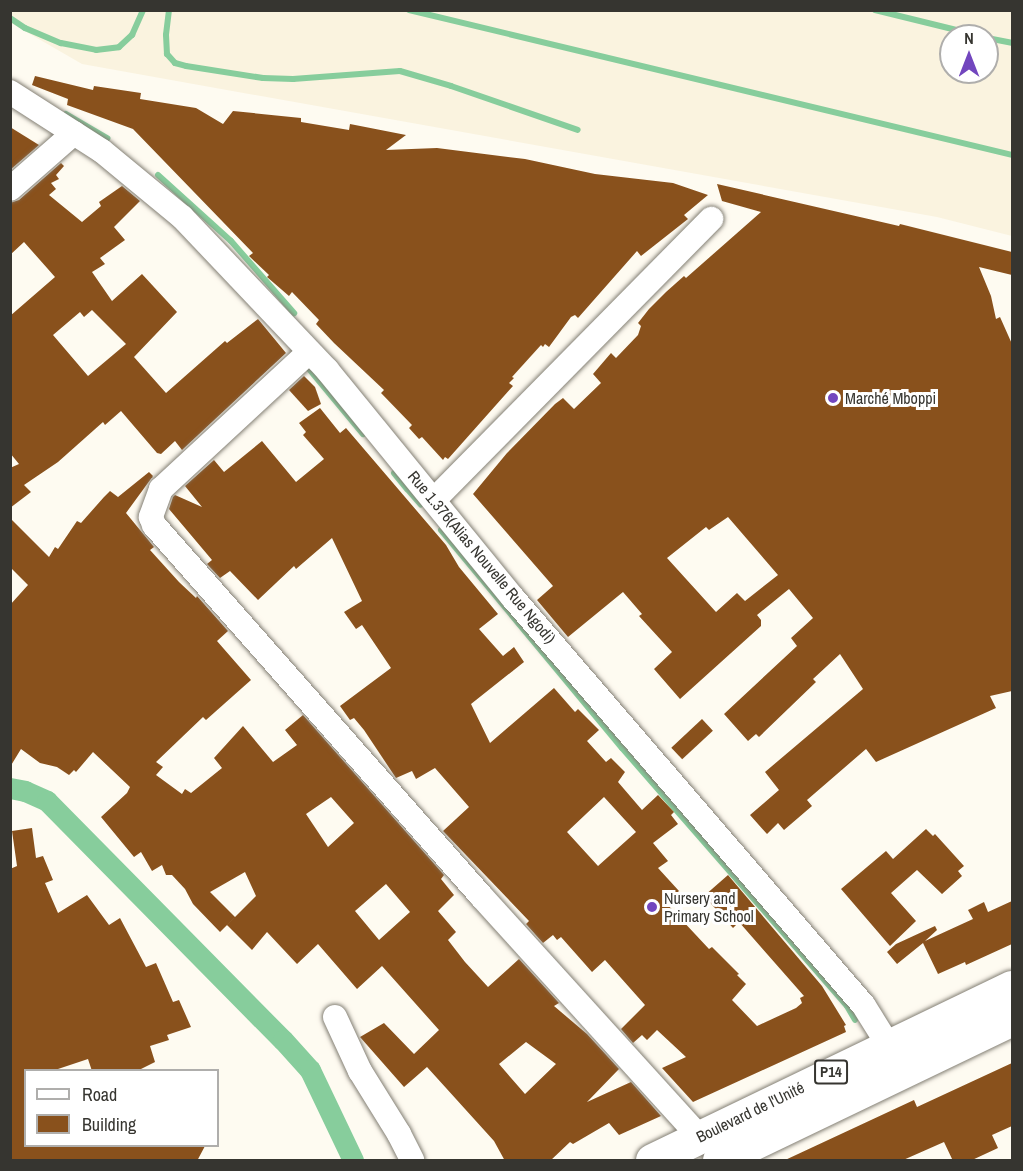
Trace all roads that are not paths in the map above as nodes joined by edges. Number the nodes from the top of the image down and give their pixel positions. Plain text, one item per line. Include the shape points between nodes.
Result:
1 (10, 92) edge
2 (74, 133) junction
3 (10, 189) edge
4 (711, 219) dead end
5 (309, 352) junction
6 (434, 500) junction
7 (1012, 987) edge
8 (335, 1017) dead end
9 (1012, 1019) edge
10 (896, 1058) junction
11 (709, 1148) edge
12 (412, 1161) edge
13 (652, 1161) edge

1 - 2 street, Rue 1.376(Alias Nouvelle Rue Ngodi)
2 - 3 street
2 - 5 street, Rue 1.376(Alias Nouvelle Rue Ngodi) via 182,217
4 - 6 street
5 - 6 street, Rue 1.376(Alias Nouvelle Rue Ngodi)
5 - 11 street via 161,489 151,517 154,525
6 - 10 street, Rue 1.376(Alias Nouvelle Rue Ngodi) via 513,598 864,1006
7 - 10 main road, Boulevard de l'Unité / P14
8 - 12 street via 360,1071
9 - 10 main road, Boulevard de l'Unité / P14
10 - 11 main road, Boulevard de l'Unité / P14
11 - 13 main road, Boulevard de l'Unité / P14

